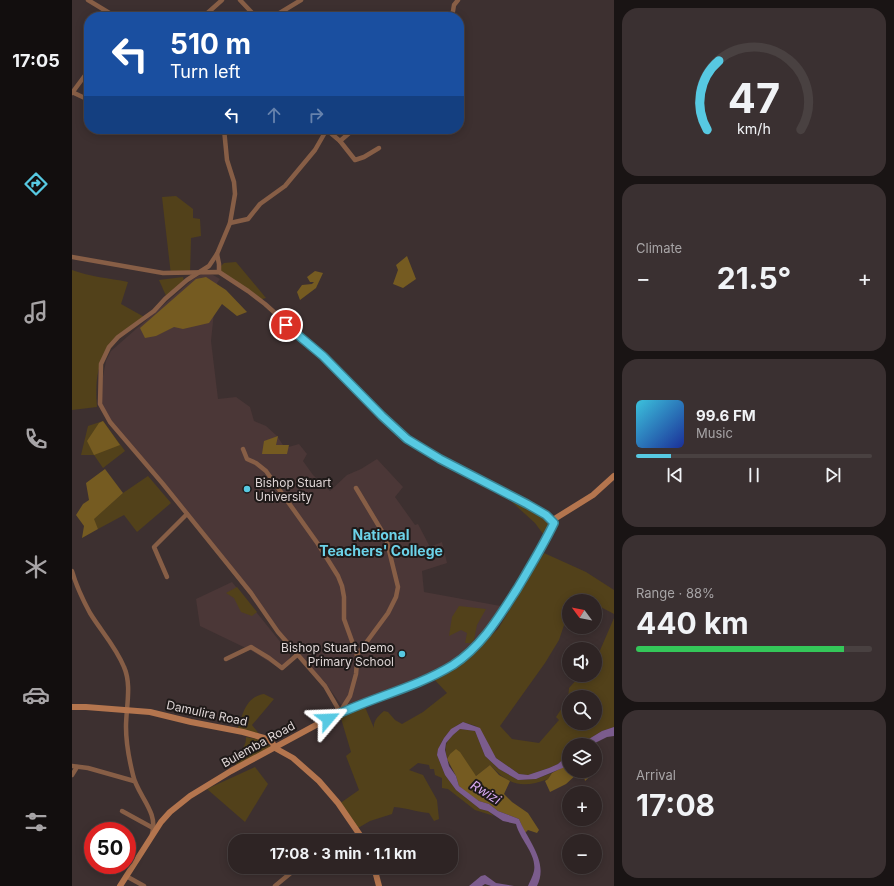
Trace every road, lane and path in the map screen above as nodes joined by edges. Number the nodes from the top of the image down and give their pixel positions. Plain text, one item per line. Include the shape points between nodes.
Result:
1 (88, 0) edge
2 (222, 0) edge
3 (240, 0) edge
4 (301, 0) edge
5 (458, 0) edge
6 (108, 12) edge
7 (209, 12) edge
8 (251, 12) edge
9 (282, 12) edge
10 (453, 12) edge
11 (84, 76) edge
12 (72, 92) edge
13 (84, 98) edge
14 (224, 134) edge
15 (324, 134) edge
16 (332, 134) edge
17 (348, 134) edge
18 (340, 141) junction
19 (379, 148) dead end
20 (230, 223) junction
21 (217, 254) junction
22 (72, 257) edge
23 (203, 271) junction
24 (218, 272) junction
25 (243, 449) dead end
26 (614, 476) edge
27 (356, 488) dead end
28 (187, 514) junction
29 (554, 523) junction
30 (72, 571) edge
31 (167, 577) dead end
32 (297, 655) junction
33 (357, 655) junction
34 (226, 659) dead end
35 (72, 707) edge
36 (126, 711) junction
37 (340, 712) junction
38 (275, 748) junction
39 (75, 767) edge
40 (72, 774) edge
41 (134, 782) junction
42 (122, 811) dead end
43 (153, 828) junction
44 (359, 834) edge
45 (150, 837) junction
46 (290, 874) edge
47 (376, 874) edge
48 (126, 876) junction
49 (120, 886) edge
50 (144, 886) edge
51 (275, 886) edge
52 (379, 886) edge

1 - 6 street
2 - 7 street
3 - 8 street
4 - 9 street
5 - 10 street
11 - 12 street
12 - 13 street
14 - 20 street via 227,160 235,188
15 - 20 street via 315,150 285,186 260,204 248,219
16 - 18 street
17 - 18 street
18 - 19 street via 355,160
20 - 21 street
21 - 23 street
21 - 24 street
22 - 23 street via 163,273
23 - 24 street
23 - 28 street via 187,280 154,311 114,341 101,364 99,399 106,415
24 - 29 street via 265,304 323,356 407,439 527,504
25 - 33 street via 247,459 266,471 338,576 344,597 344,619
26 - 29 main road, Bulemba Road via 598,492 562,513
27 - 33 street via 386,538 398,586 388,613
28 - 31 street via 154,547
28 - 32 street
29 - 37 main road, Bulemba Road via 536,558 494,625 465,656 421,681
30 - 36 street via 90,613 111,642 124,668 128,687
32 - 34 street via 282,668 250,647
32 - 37 street via 325,686
33 - 37 street via 355,680 349,699
35 - 36 main road, Damulira Road
36 - 38 main road, Damulira Road via 150,712 254,735 272,742
36 - 41 street via 128,747
37 - 38 main road, Bulemba Road
38 - 44 main road, Damulira Road via 293,758 319,781
38 - 45 main road, Bulemba Road via 190,796 170,812
39 - 40 street
39 - 41 street
41 - 43 street via 150,811
42 - 43 street
43 - 45 street
45 - 48 main road, Bulemba Road
46 - 51 street
47 - 52 main road
48 - 49 main road, Bulemba Road
48 - 50 street

